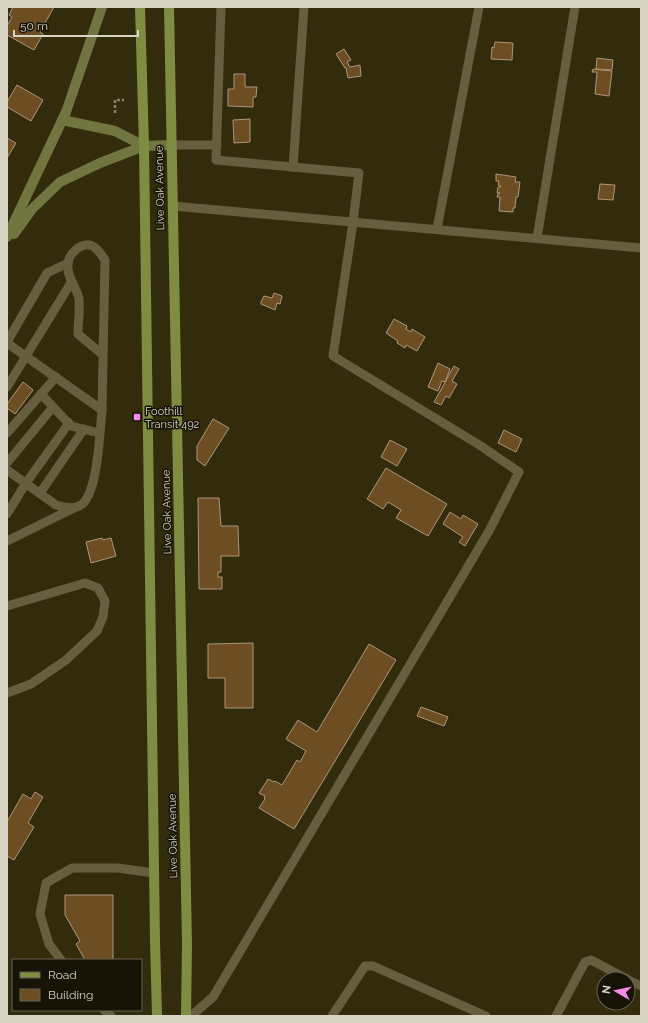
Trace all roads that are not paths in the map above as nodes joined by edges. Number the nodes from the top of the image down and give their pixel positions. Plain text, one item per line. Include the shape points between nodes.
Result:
1 (102, 7) edge
2 (140, 7) edge
3 (169, 7) edge
4 (221, 7) edge
5 (304, 7) edge
6 (479, 7) edge
7 (575, 7) edge
8 (62, 120) junction
9 (171, 145) junction
10 (217, 145) junction
11 (144, 146) junction
12 (293, 167) junction
13 (173, 206) junction
14 (353, 222) junction
15 (437, 229) junction
16 (7, 237) edge
17 (537, 238) junction
18 (7, 244) edge
19 (641, 245) edge
20 (68, 263) junction
21 (72, 281) junction
22 (7, 342) edge
23 (103, 355) junction
24 (26, 356) junction
25 (56, 378) junction
26 (8, 383) edge
27 (41, 394) junction
28 (53, 407) junction
29 (102, 410) junction
30 (69, 423) junction
31 (84, 429) junction
32 (7, 433) edge
33 (100, 433) junction
34 (7, 463) edge
35 (7, 470) edge
36 (26, 483) junction
37 (40, 493) junction
38 (74, 508) junction
39 (7, 514) edge
40 (7, 541) edge
41 (7, 606) edge
42 (7, 693) edge
43 (154, 873) junction
44 (60, 959) edge
45 (612, 971) edge
46 (157, 1016) edge
47 (186, 1016) edge
48 (191, 1016) edge
49 (332, 1016) edge
50 (486, 1016) edge
51 (556, 1016) edge

1 - 8 street
2 - 11 main road, Live Oak Avenue
3 - 9 main road, Live Oak Avenue
4 - 10 lane
5 - 12 lane
6 - 15 lane
7 - 17 lane
8 - 11 street via 115,131
8 - 16 street
9 - 10 lane
9 - 11 street
9 - 13 main road, Live Oak Avenue
10 - 12 lane via 216,160
11 - 18 street via 60,182 32,209
11 - 43 main road, Live Oak Avenue
12 - 14 lane via 359,173
13 - 14 lane
13 - 47 main road, Live Oak Avenue via 187,944
14 - 15 lane
14 - 48 lane via 333,356 519,472 489,531 213,997
15 - 17 lane
17 - 19 lane
20 - 21 lane
20 - 22 lane via 47,273
20 - 23 lane via 75,250 86,245 96,248 105,260
21 - 23 lane via 79,298 78,334
21 - 24 lane
22 - 24 lane
23 - 29 lane
24 - 25 lane
24 - 26 lane
25 - 27 lane
25 - 29 lane
27 - 28 lane
27 - 32 lane
28 - 30 lane
28 - 34 lane
29 - 33 lane
30 - 31 lane via 71,426
30 - 36 lane
31 - 33 lane
31 - 37 lane
33 - 38 lane via 92,489 85,501
35 - 36 lane
36 - 37 lane
36 - 39 lane
37 - 38 lane via 56,504
38 - 40 lane
41 - 42 lane via 84,583 98,588 105,601 103,617 97,631 66,660 31,684
43 - 44 lane via 118,868 72,868 46,882 40,914 49,944
43 - 46 main road, Live Oak Avenue
45 - 51 lane via 591,960 586,962
49 - 50 lane via 365,966 369,965

